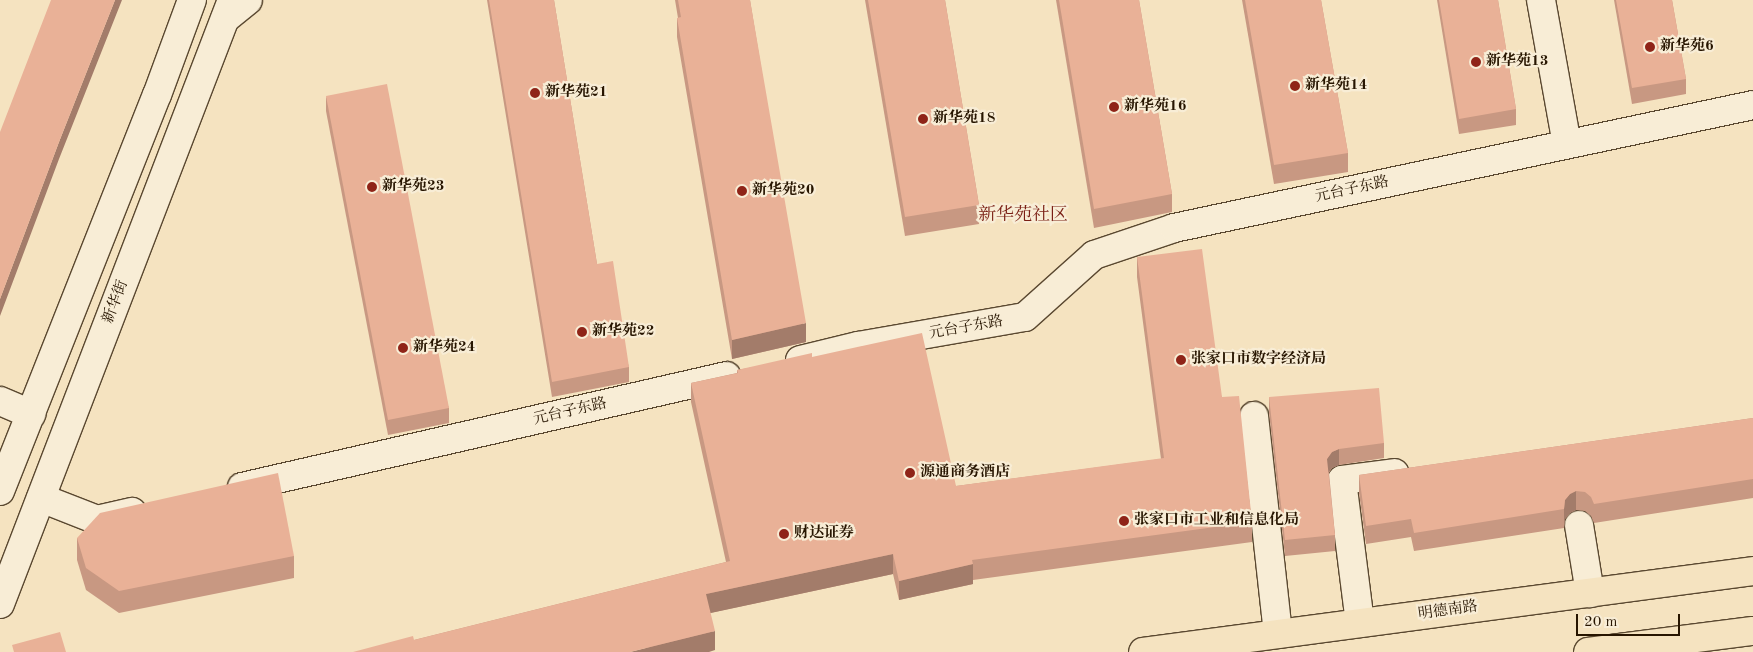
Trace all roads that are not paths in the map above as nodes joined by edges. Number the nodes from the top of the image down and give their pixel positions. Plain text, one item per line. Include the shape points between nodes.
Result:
1 (192, 0) edge
2 (248, 0) edge
3 (1541, 0) edge
4 (229, 9) edge
5 (1753, 104) edge
6 (1567, 144) junction
7 (0, 400) edge
8 (31, 414) junction
9 (1254, 416) dead end
10 (1421, 469) edge
11 (0, 491) edge
12 (214, 493) edge
13 (41, 498) junction
14 (155, 506) edge
15 (1580, 525) dead end
16 (1753, 571) edge
17 (1590, 593) junction
18 (0, 604) edge
19 (1360, 623) junction
20 (1753, 631) edge
21 (1278, 634) junction
22 (1143, 652) edge
23 (1588, 652) edge

1 - 8 street
2 - 4 street
3 - 6 street
4 - 13 street, 新华街
5 - 6 street, 元台子东路
6 - 12 street, 元台子东路 via 1174,228 1094,255 1025,317 858,346
7 - 8 street
8 - 11 street
9 - 21 street
10 - 19 street via 1342,480
13 - 14 street via 97,520
13 - 18 street, 新华街
15 - 17 street
16 - 17 main road, 明德南路
17 - 19 main road, 明德南路
19 - 21 main road, 明德南路
20 - 23 main road
21 - 22 main road, 明德南路

